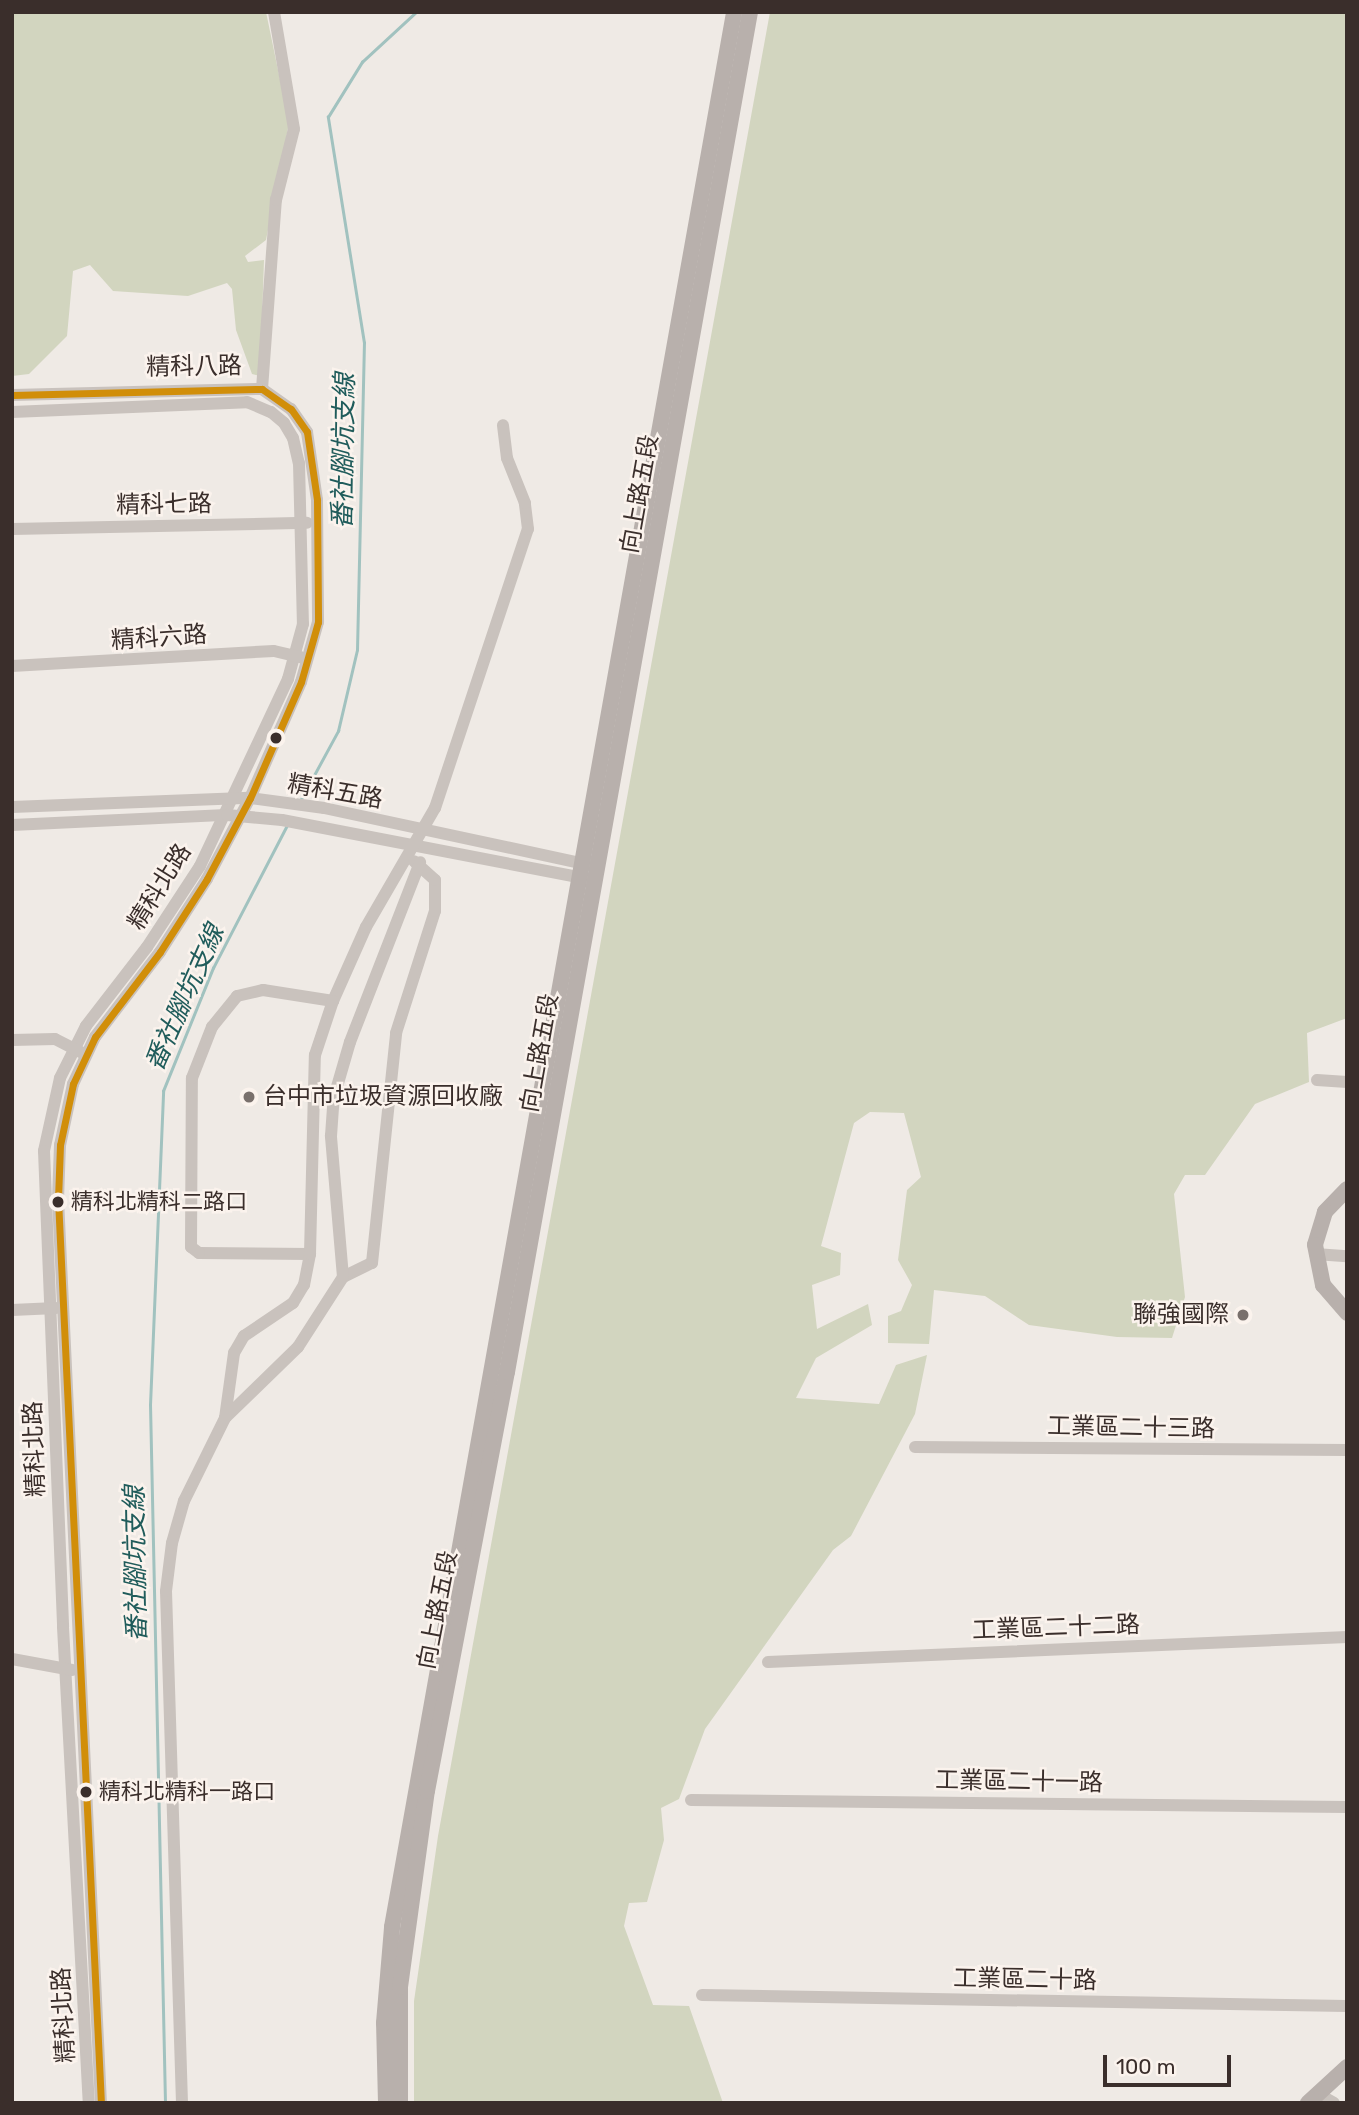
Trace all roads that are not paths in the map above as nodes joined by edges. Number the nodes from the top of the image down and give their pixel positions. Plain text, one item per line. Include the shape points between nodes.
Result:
1 (274, 12) edge
2 (734, 12) edge
3 (750, 12) edge
4 (262, 388) junction
5 (12, 395) edge
6 (12, 412) edge
7 (503, 425) dead end
8 (301, 523) junction
9 (317, 523) junction
10 (12, 528) edge
11 (293, 656) junction
12 (308, 658) junction
13 (12, 666) edge
14 (235, 798) junction
15 (250, 798) junction
16 (12, 807) edge
17 (227, 815) junction
18 (241, 817) junction
19 (12, 825) edge
20 (403, 860) junction
21 (420, 862) junction
22 (593, 873) junction
23 (333, 1001) junction
24 (12, 1041) edge
25 (81, 1052) junction
26 (1317, 1080) dead end
27 (1347, 1082) edge
28 (1347, 1189) edge
29 (310, 1254) junction
30 (1315, 1254) junction
31 (1347, 1256) edge
32 (342, 1277) junction
33 (56, 1308) junction
34 (12, 1310) edge
35 (1347, 1313) edge
36 (225, 1418) junction
37 (915, 1447) dead end
38 (1347, 1450) edge
39 (1347, 1637) edge
40 (12, 1659) edge
41 (768, 1661) dead end
42 (66, 1670) junction
43 (83, 1670) junction
44 (691, 1800) dead end
45 (1347, 1807) edge
46 (702, 1994) dead end
47 (1347, 2006) edge
48 (1347, 2067) edge
49 (1313, 2098) edge
50 (89, 2103) edge
51 (101, 2103) edge
52 (182, 2103) edge
53 (386, 2103) edge
54 (400, 2103) edge
55 (1334, 2103) edge

1 - 4 street via 294,129 276,200
2 - 22 main road, 向上路五段
3 - 22 main road, 向上路五段
4 - 5 street, 精科八路
4 - 9 street, 精科八路 via 291,408 307,432 314,460
6 - 8 street, 精科八路 via 238,401 255,404 278,417 293,438
7 - 20 street via 507,458 525,503 528,528 440,796
8 - 9 street, 精科七路
8 - 10 street, 精科七路
8 - 11 street, 精科北路 via 303,624
9 - 12 street, 精科北路 via 318,622
11 - 12 street, 精科六路
11 - 13 street, 精科六路 via 274,650
11 - 14 street, 精科北路 via 288,679
12 - 15 street, 精科北路
14 - 15 street, 精科五路
14 - 16 street, 精科五路
14 - 17 street, 精科北路
15 - 18 street, 精科北路
15 - 22 street, 精科五路 via 444,833
17 - 18 street, 精科五路
17 - 19 street, 精科五路
17 - 25 street, 精科北路 via 185,891 86,1027
18 - 22 street, 精科五路
18 - 25 street, 精科北路 via 181,922
20 - 21 street
20 - 23 street
21 - 32 street via 350,1042 334,1097 331,1136
21 - 32 street via 435,880 435,911 396,1033 372,1263
22 - 53 main road, 向上路五段 via 392,1927 384,2023
22 - 54 main road, 向上路五段 via 507,1372 427,1791 400,1987
23 - 29 street via 315,1055
23 - 29 street via 263,990 237,996 212,1027 192,1078 191,1247 199,1253
24 - 25 street via 55,1039
25 - 33 street, 精科北路 via 60,1145
26 - 27 street
28 - 30 main road via 1325,1212
29 - 36 street via 304,1285 293,1303 244,1336 234,1353
30 - 31 street
30 - 35 main road via 1322,1284
32 - 36 street via 298,1347
33 - 34 street
33 - 42 street, 精科北路
33 - 43 street, 精科北路
36 - 52 street via 184,1501 166,1591
37 - 38 street, 工業區二十三路
39 - 41 street, 工業區二十二路
40 - 42 street
42 - 43 street
42 - 50 street, 精科北路
43 - 51 street, 精科北路
44 - 45 street, 工業區二十一路
46 - 47 street, 工業區二十路
48 - 49 main road
49 - 55 street

